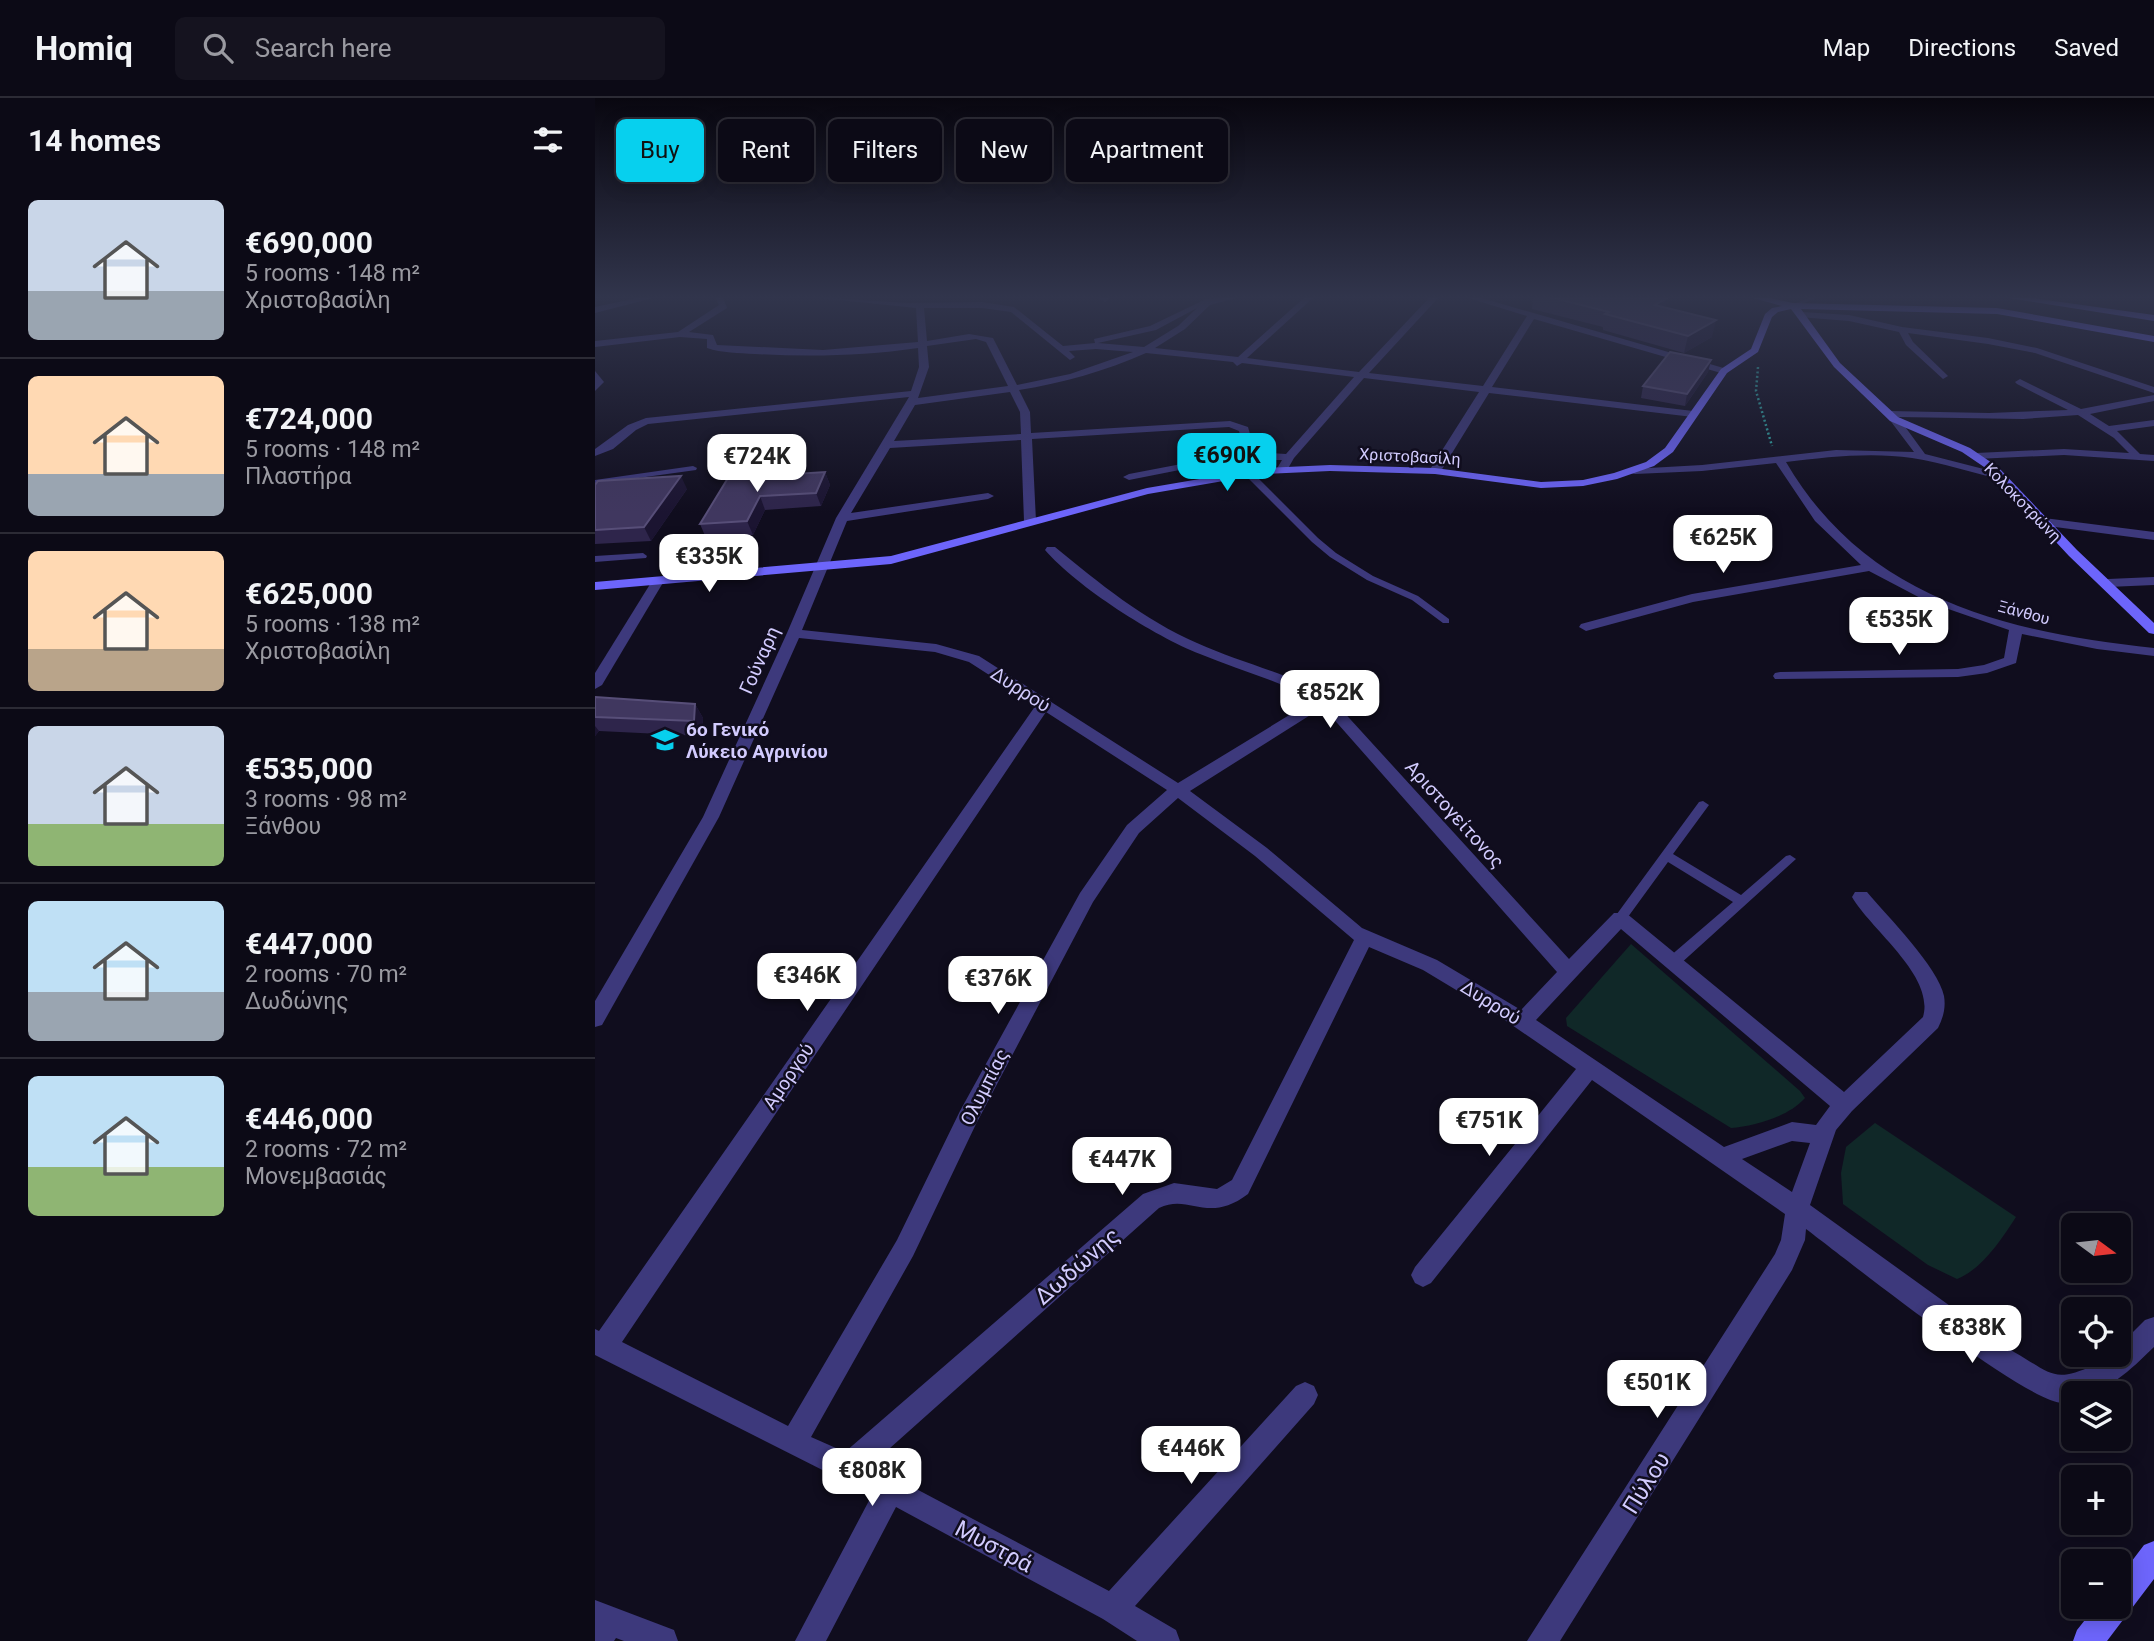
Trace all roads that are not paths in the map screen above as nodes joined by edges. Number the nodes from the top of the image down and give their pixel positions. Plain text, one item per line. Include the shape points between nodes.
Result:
1 (923, 369) edge
2 (1004, 369) edge
3 (1092, 369) edge
4 (1248, 369) edge
5 (1326, 369) edge
6 (1367, 369) edge
7 (1498, 369) edge
8 (1717, 369) edge
9 (1727, 369) edge
10 (1841, 369) edge
11 (1936, 369) edge
12 (2091, 369) edge
13 (1085, 371) joint
14 (1724, 371) junction
15 (1363, 373) junction
16 (595, 374) edge
17 (1943, 376) dead end
18 (1355, 382) junction
19 (2020, 382) dead end
20 (595, 388) edge
21 (1013, 388) junction
22 (2154, 390) edge
23 (1483, 392) junction
24 (914, 398) junction
25 (2154, 398) edge
26 (2081, 413) junction
27 (1892, 417) junction
28 (1691, 418) junction
29 (2154, 423) edge
30 (2107, 429) junction
31 (1025, 437) junction
32 (884, 445) junction
33 (595, 453) edge
34 (1250, 455) junction
35 (1976, 456) junction
36 (2136, 456) junction
37 (1289, 457) junction
38 (1921, 457) junction
39 (2154, 458) edge
40 (1779, 459) junction
41 (693, 468) dead end
42 (1282, 470) junction
43 (1435, 471) junction
44 (1635, 471) junction
45 (1248, 473) junction
46 (1129, 477) dead end
47 (2003, 477) junction
48 (595, 482) edge
49 (988, 496) dead end
50 (842, 518) junction
51 (1030, 521) junction
52 (2043, 522) junction
53 (2154, 536) edge
54 (1051, 550) dead end
55 (643, 556) dead end
56 (595, 559) edge
57 (820, 567) junction
58 (1871, 567) junction
59 (658, 581) junction
60 (2154, 581) edge
61 (2108, 583) junction
62 (595, 586) edge
63 (1446, 621) dead end
64 (1586, 627) dead end
65 (2016, 630) junction
66 (2154, 630) edge
67 (795, 633) junction
68 (2154, 652) edge
69 (1780, 676) dead end
70 (595, 685) edge
71 (1325, 700) junction
72 (1044, 704) junction
73 (1179, 791) junction
74 (1703, 805) dead end
75 (1665, 855) junction
76 (1790, 859) dead end
77 (1861, 897) dead end
78 (1742, 901) junction
79 (1620, 918) junction
80 (1364, 938) junction
81 (1674, 961) junction
82 (1568, 971) junction
83 (595, 1019) edge
84 (1522, 1021) junction
85 (1589, 1068) junction
86 (1844, 1105) junction
87 (1823, 1135) junction
88 (1722, 1157) junction
89 (1797, 1209) junction
90 (1423, 1275) dead end
91 (2154, 1329) edge
92 (600, 1344) edge
93 (1304, 1395) dead end
94 (793, 1443) junction
95 (848, 1467) junction
96 (890, 1490) junction
97 (2151, 1568) edge
98 (2131, 1589) edge
99 (1113, 1609) junction
100 (2105, 1619) edge
101 (600, 1626) edge
102 (663, 1641) edge
103 (810, 1641) edge
104 (1165, 1641) edge
105 (1542, 1641) edge
106 (2088, 1641) edge

1 - 24 street, Γούναρη
2 - 21 street
3 - 13 street
4 - 18 street
5 - 15 street
6 - 15 street
7 - 23 street
8 - 14 street
9 - 14 main road
10 - 27 main road, Κολοκοτρώνη
11 - 17 street
12 - 22 street
13 - 21 street
14 - 28 main road
15 - 18 street
15 - 23 street
16 - 20 street via 599,382
18 - 23 street
18 - 37 street
19 - 26 street
21 - 24 street
21 - 31 street via 1025,412
23 - 28 street
23 - 43 street
24 - 32 street, Γούναρη
24 - 33 street via 654,420 635,425 615,444
25 - 26 street
26 - 27 street
26 - 30 street
27 - 35 main road, Κολοκοτρώνη
27 - 38 street
28 - 44 main road via 1669,450
29 - 30 street
30 - 36 street
31 - 32 street
31 - 34 street via 1230,424 1244,429
31 - 51 street
32 - 50 street, Γούναρη
34 - 37 street
34 - 46 street
35 - 36 street via 2064,452
35 - 47 main road, Κολοκοτρώνη
36 - 39 street
37 - 42 street
38 - 40 street, Χριστοβασίλη via 1880,454
38 - 47 street, Χριστοβασίλη
40 - 44 street, Χριστοβασίλη
40 - 58 street, Ξάνθου via 1808,507
41 - 48 lane
42 - 43 main road, Χριστοβασίλη
42 - 45 main road, Χριστοβασίλη
43 - 44 main road, Χριστοβασίλη via 1541,485 1583,483
45 - 51 main road, Χριστοβασίλη via 1147,491
45 - 63 lane via 1333,555
47 - 52 main road, Κολοκοτρώνη
49 - 50 street
50 - 57 street, Γούναρη
51 - 57 main road, Χριστοβασίλη via 915,555
52 - 53 street
52 - 61 main road, Κολοκοτρώνη
54 - 71 street, Αριστογείτονος via 1157,629
55 - 56 lane
57 - 59 main road, Χριστοβασίλη
57 - 67 street, Γούναρη
58 - 64 street via 1692,598
58 - 65 street, Ξάνθου via 1913,590
59 - 62 main road, Χριστοβασίλη
59 - 70 street
60 - 61 street
61 - 66 main road, Κολοκοτρώνη
65 - 68 street, Ξάνθου
65 - 69 street via 2011,660 1979,671
67 - 72 street, Δυρρού via 958,653
67 - 83 street, Γούναρη via 711,817
71 - 73 street, Ολυμπίας
71 - 82 street, Αριστογείτονος
72 - 73 street, Δυρρού
72 - 92 street, Αμοργού
73 - 80 street, Δυρρού
73 - 94 street, Ολυμπίας via 1133,829 1086,898 968,1118 905,1248
74 - 75 lane
75 - 78 lane
75 - 79 lane
76 - 78 lane
77 - 86 street, Πύλου via 1929,979 1937,1010 1931,1022
78 - 81 lane
79 - 81 street
79 - 82 street
80 - 84 street, Δυρρού via 1430,965
80 - 95 street, Δωδώνης via 1240,1187 1213,1202 1176,1192 1151,1201
81 - 86 street
82 - 84 street
84 - 85 street, Δυρρού
85 - 88 street, Δυρρού
85 - 90 street
86 - 87 street, Πύλου
87 - 88 street via 1792,1131
87 - 89 street, Πύλου
88 - 89 street, Δυρρού
89 - 91 street, Δυρρού via 2005,1361 2062,1390 2109,1373
89 - 105 street, Πύλου via 1790,1248 1779,1272
92 - 94 street, Μυστρά
93 - 99 street
94 - 95 street, Μυστρά
95 - 96 street, Μυστρά
96 - 99 street, Μυστρά
96 - 103 street
97 - 98 main road
99 - 104 street, Μυστρά
100 - 106 main road
101 - 102 street

